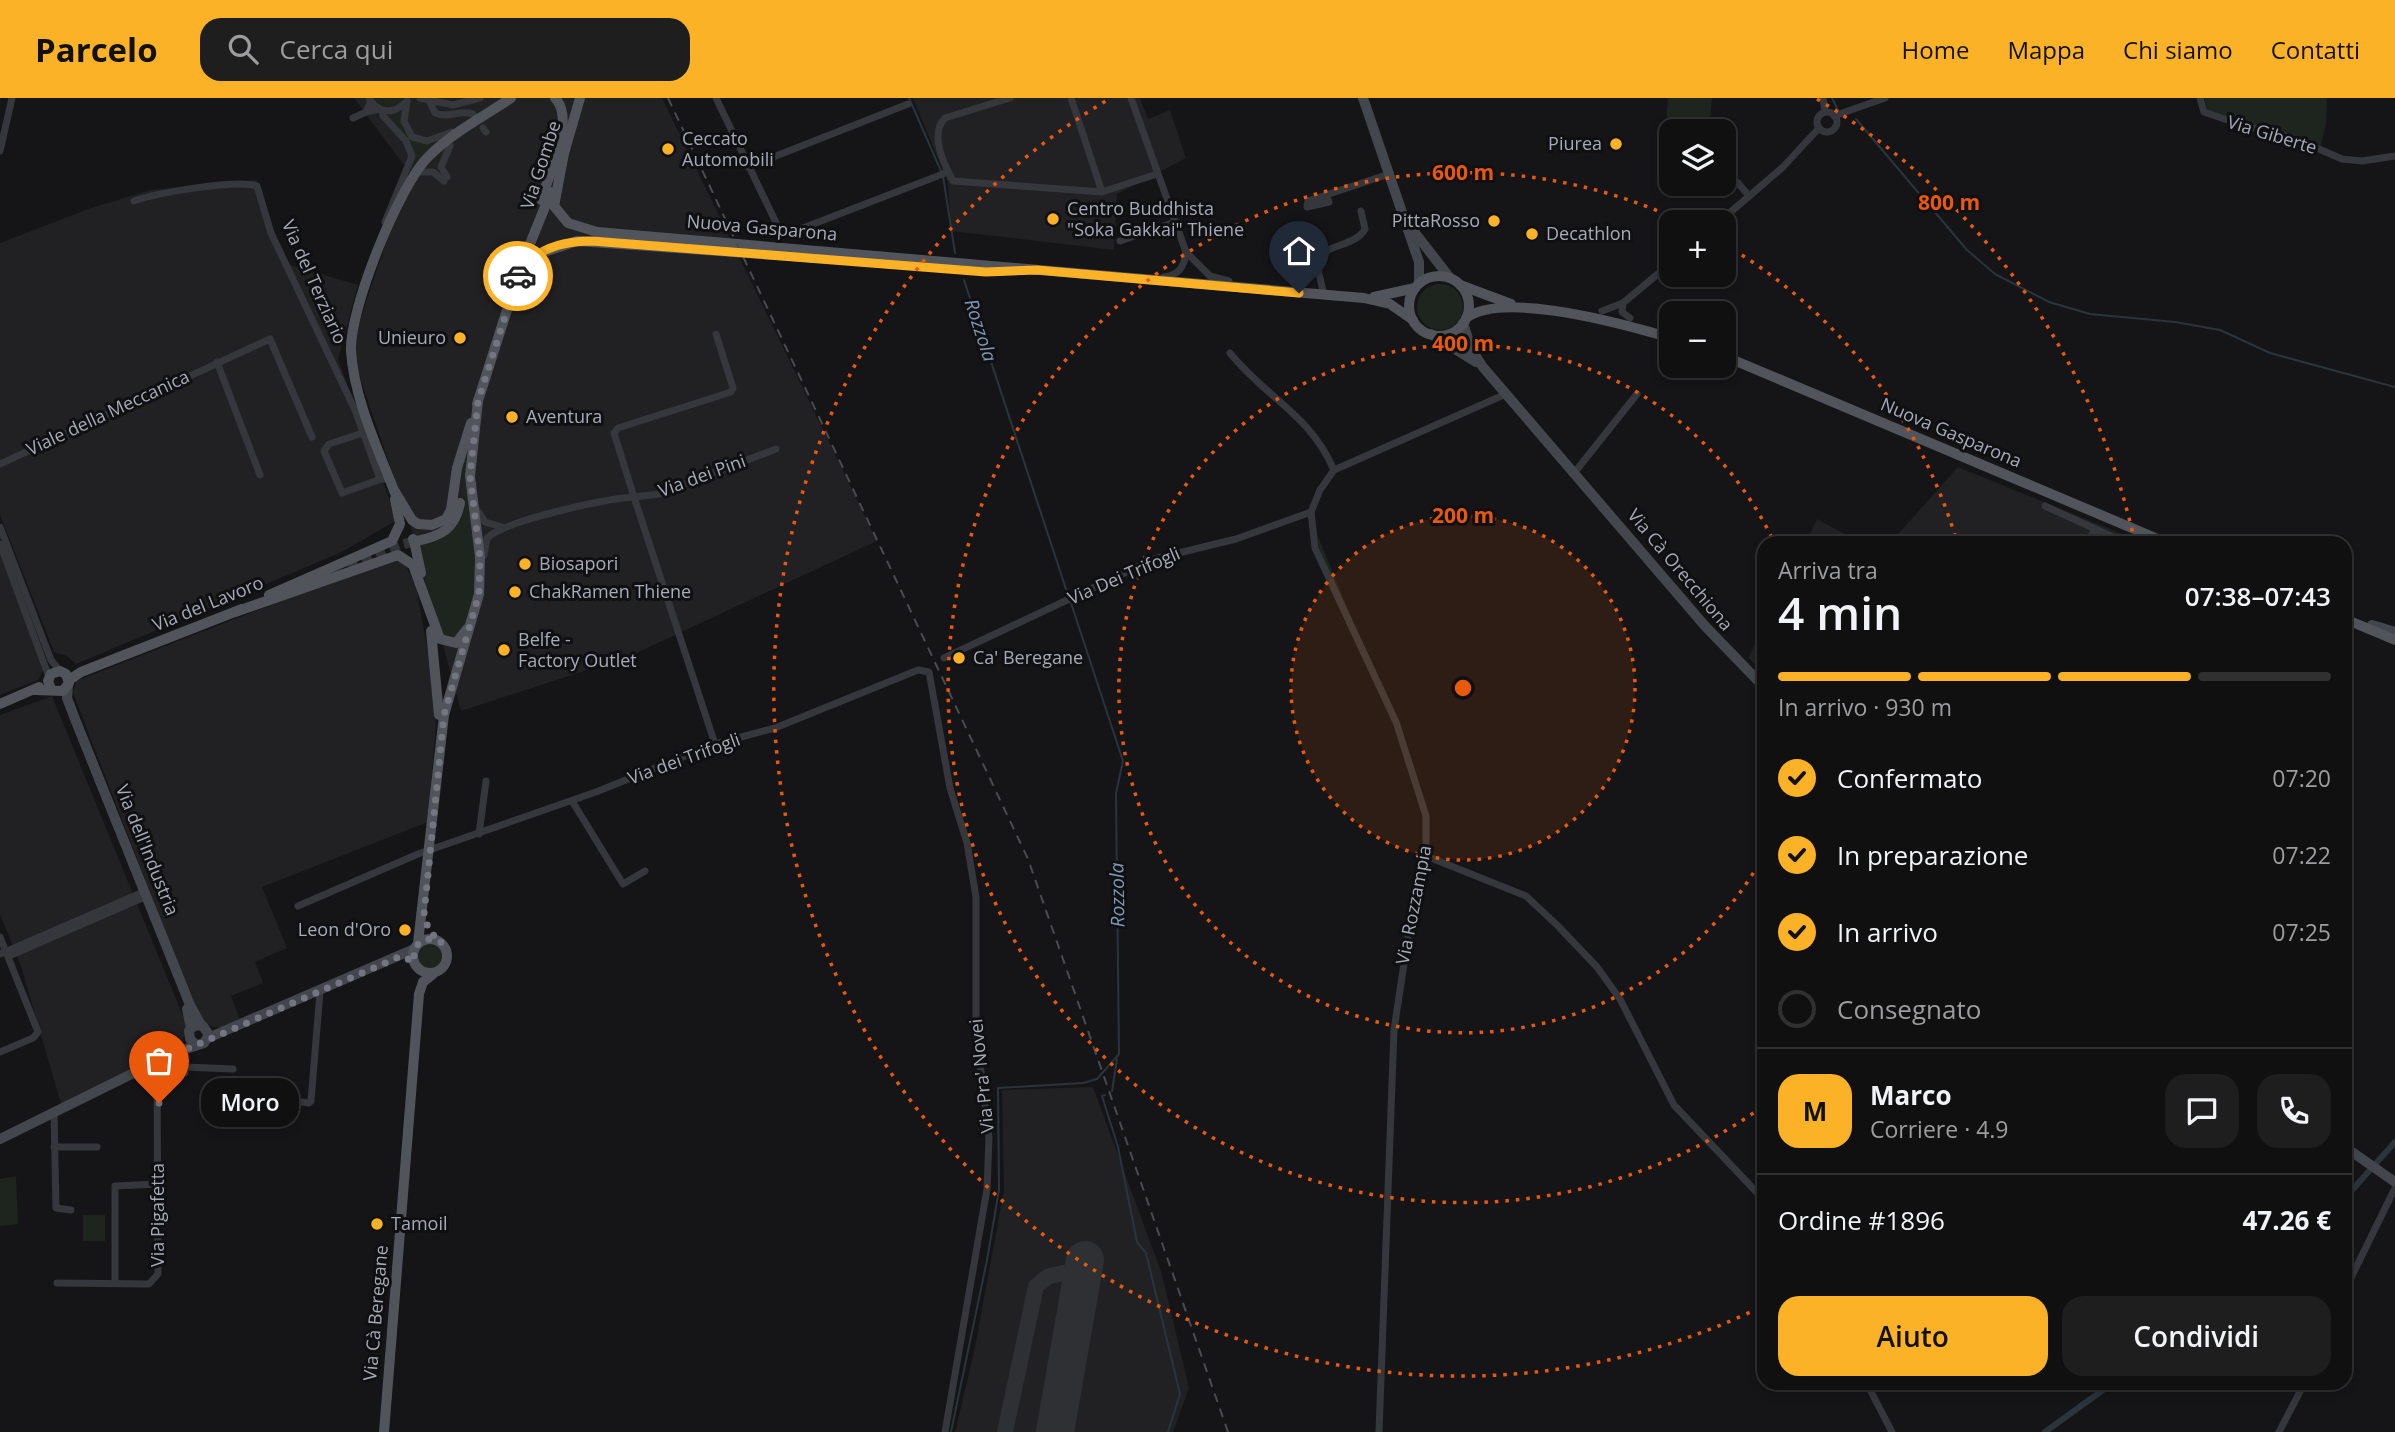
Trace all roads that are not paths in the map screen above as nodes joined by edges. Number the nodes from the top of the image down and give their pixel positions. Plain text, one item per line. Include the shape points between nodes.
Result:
1 (12, 98) edge
2 (420, 98) edge
3 (480, 98) edge
4 (511, 98) edge
5 (555, 98) edge
6 (561, 98) edge
7 (580, 98) edge
8 (716, 98) edge
9 (1010, 98) edge
10 (1071, 98) edge
11 (1131, 98) edge
12 (1363, 98) edge
13 (1824, 98) edge
14 (1885, 98) edge
15 (2200, 98) edge
16 (407, 99) edge
17 (370, 100) edge
18 (429, 100) edge
19 (908, 104) dead end
20 (495, 109) junction
21 (380, 110) junction
22 (366, 112) junction
23 (1825, 112) junction
24 (1834, 116) junction
25 (353, 118) dead end
26 (471, 119) junction
27 (574, 120) junction
28 (1819, 128) junction
29 (450, 146) junction
30 (565, 148) junction
31 (0, 150) edge
32 (2395, 156) edge
33 (748, 167) junction
34 (944, 174) junction
35 (1157, 174) junction
36 (1389, 174) junction
37 (415, 175) junction
38 (547, 182) junction
39 (1738, 183) dead end
40 (1102, 192) junction
41 (1326, 194) dead end
42 (1749, 196) junction
43 (134, 201) dead end
44 (546, 208) junction
45 (1732, 210) edge
46 (1361, 211) dead end
47 (1406, 221) junction
48 (1175, 222) junction
49 (597, 233) junction
50 (1120, 241) dead end
51 (1186, 252) junction
52 (374, 264) junction
53 (520, 270) junction
54 (1037, 270) junction
55 (1659, 273) edge
56 (1093, 276) junction
57 (1450, 278) junction
58 (1460, 285) junction
59 (1417, 286) junction
60 (1299, 293) junction
61 (1324, 295) junction
62 (1364, 298) junction
63 (1623, 303) junction
64 (1527, 309) junction
65 (1602, 311) dead end
66 (1630, 318) dead end
67 (1413, 320) junction
68 (1465, 320) junction
69 (716, 334) dead end
70 (1431, 334) junction
71 (1659, 335) edge
72 (1230, 353) dead end
73 (1736, 361) edge
74 (217, 362) junction
75 (1482, 366) junction
76 (358, 388) junction
77 (344, 389) junction
78 (1506, 394) junction
79 (1637, 394) dead end
80 (478, 401) junction
81 (367, 431) junction
82 (312, 437) dead end
83 (776, 449) dead end
84 (462, 453) junction
85 (0, 464) edge
86 (1334, 470) junction
87 (1575, 471) junction
88 (260, 475) dead end
89 (388, 482) junction
90 (471, 491) junction
91 (634, 497) junction
92 (2045, 506) dead end
93 (1311, 512) junction
94 (2122, 524) junction
95 (0, 527) edge
96 (506, 527) junction
97 (2095, 530) junction
98 (2090, 536) edge
99 (2108, 536) edge
100 (2116, 536) edge
101 (2151, 536) edge
102 (415, 542) junction
103 (0, 544) edge
104 (348, 566) tunnel mouth
105 (479, 594) junction
106 (426, 603) junction
107 (236, 612) junction
108 (2352, 619) edge
109 (2352, 620) edge
110 (2395, 632) edge
111 (2395, 640) edge
112 (944, 658) dead end
113 (66, 678) junction
114 (931, 680) joint
115 (1757, 680) edge
116 (51, 684) junction
117 (0, 704) edge
118 (715, 744) junction
119 (439, 747) junction
120 (486, 781) dead end
121 (572, 801) junction
122 (480, 834) junction
123 (430, 852) junction
124 (1426, 856) junction
125 (646, 871) dead end
126 (144, 895) junction
127 (298, 906) dead end
128 (424, 914) junction
129 (0, 937) edge
130 (442, 943) junction
131 (416, 946) junction
132 (5, 954) edge
133 (401, 956) junction
134 (415, 965) junction
135 (433, 974) junction
136 (320, 992) junction
137 (419, 994) junction
138 (198, 1033) junction
139 (0, 1052) edge
140 (178, 1052) junction
141 (157, 1062) junction
142 (233, 1069) dead end
143 (261, 1097) dead end
144 (54, 1112) junction
145 (0, 1139) edge
146 (54, 1147) junction
147 (97, 1147) dead end
148 (2352, 1152) edge
149 (2375, 1168) junction
150 (2395, 1170) edge
151 (2395, 1182) edge
152 (158, 1184) junction
153 (2395, 1188) edge
154 (1757, 1193) edge
155 (71, 1210) dead end
156 (2352, 1276) edge
157 (115, 1282) junction
158 (57, 1283) dead end
159 (1870, 1390) edge
160 (2301, 1390) edge
161 (384, 1432) edge
162 (945, 1432) edge
163 (1379, 1432) edge
164 (1892, 1432) edge
165 (2278, 1432) edge

1 - 31 street
2 - 18 street
3 - 18 street via 453,105
4 - 20 main road, Via del Terziario
5 - 38 main road via 564,111 564,125
6 - 27 main road via 570,106
7 - 27 main road, Via Gombe
8 - 33 street
9 - 34 street via 945,118 937,134
10 - 40 street
11 - 35 street
12 - 36 street
13 - 23 street
14 - 24 street
15 - 32 street, Via Giberte via 2204,111 2221,119 2295,139 2342,159
16 - 21 street via 399,109
16 - 26 street, Via del Terziario via 405,126 416,139 437,139
17 - 21 street, Via del Terziario
17 - 22 street
18 - 26 street via 435,113 443,117 464,111
19 - 33 street
20 - 26 main road, Via del Terziario
20 - 29 main road, Via del Terziario
21 - 22 street
21 - 52 street, Via del Terziario via 411,148 412,161 388,212
22 - 25 street
23 - 24 street
23 - 28 street via 1818,117
24 - 28 street via 1834,128
26 - 37 main road, Via del Terziario via 429,155
27 - 30 main road, Via Gombe
28 - 42 street
29 - 37 main road, Via del Terziario
29 - 37 street via 441,167 446,179 433,172
30 - 44 main road, Via Gombe
30 - 49 main road, Nuova Gasparona via 554,206 568,223
33 - 34 street via 781,233
34 - 40 street via 953,181
35 - 40 street
35 - 48 street
36 - 41 street
36 - 47 street
37 - 52 main road, Via del Terziario
38 - 44 main road
38 - 53 main road
39 - 42 street
42 - 45 street
43 - 77 street, Via del Terziario via 153,194 257,186 271,233
44 - 49 main road via 568,229
44 - 53 main road, Via Gombe
46 - 61 street via 1365,229 1361,236 1322,253 1316,261
47 - 57 street
47 - 59 street via 1420,267
48 - 50 street
48 - 51 street
49 - 54 main road, Nuova Gasparona
51 - 56 street via 1179,272 1167,278
51 - 60 street via 1210,276 1222,281
52 - 76 main road, Via del Terziario via 351,341
53 - 54 main road, Nuova Gasparona via 538,254 577,241 986,272
53 - 80 main road, Via Gombe
54 - 56 main road, Nuova Gasparona
55 - 63 street
56 - 60 main road, Nuova Gasparona
57 - 58 main road
57 - 59 main road, Nuova Gasparona via 1437,276
58 - 64 main road
58 - 68 main road via 1468,301
59 - 62 main road, Nuova Gasparona
59 - 67 main road via 1409,303
60 - 61 main road, Nuova Gasparona
61 - 62 main road, Nuova Gasparona
62 - 67 main road, Nuova Gasparona via 1390,304
63 - 65 street
63 - 66 street via 1622,312
64 - 68 main road via 1486,308
64 - 71 main road via 1591,317
67 - 70 main road, Nuova Gasparona
68 - 70 main road via 1449,334
68 - 75 street, Via Cà Orecchiona via 1471,348
69 - 91 street via 731,392 614,433
70 - 75 street, Via Cà Orecchiona
72 - 86 street via 1302,419
73 - 94 main road, Nuova Gasparona
74 - 82 street, Viale della Meccanica via 271,339
74 - 85 street, Viale della Meccanica
74 - 88 street
75 - 78 street, Via Cà Orecchiona
76 - 77 street
76 - 81 main road, Via del Terziario
77 - 81 street, Via del Terziario
78 - 86 street
78 - 87 street, Via Cà Orecchiona
79 - 87 street
80 - 84 main road, Via Gombe
80 - 90 main road, Via Gombe
81 - 89 main road, Via del Terziario
81 - 89 street via 324,448 339,490 347,494
83 - 91 street, Via dei Pini via 659,494
84 - 89 main road via 451,510 440,522 425,526 412,520
84 - 102 main road via 456,519 440,536
86 - 93 street
87 - 115 street, Via Cà Orecchiona via 1705,626
89 - 102 main road, Via del Terziario
89 - 107 main road via 400,524 392,541
90 - 96 street via 480,518 489,525
90 - 105 main road, Via Gombe via 480,557
91 - 96 street
91 - 118 street, Via dei Pini
92 - 97 street
93 - 112 street, Via Dei Trifogli via 1236,540 1163,556
93 - 124 street, Via Rozzampia via 1315,548 1396,722 1422,795
94 - 100 street
94 - 101 main road, Nuova Gasparona
95 - 113 street, Via dell'Industria via 51,660
96 - 105 street via 486,538
97 - 98 street
97 - 99 street
102 - 106 main road, Via del Terziario
103 - 116 street, Via dell'Industria
104 - 107 main road, Via del Lavoro
105 - 106 main road via 467,629 452,643 436,634
105 - 119 main road, Via Gombe via 451,685
106 - 107 main road via 413,565 394,555
106 - 119 main road, Via del Terziario via 439,690
107 - 113 main road, Via del Lavoro
108 - 110 street
109 - 111 main road
113 - 116 main road
113 - 116 main road
113 - 126 street, Via dell'Industria via 67,698
114 - 118 street, Via dei Trifogli via 929,672 918,670 775,728
114 - 162 street, Via Pra' Novei via 950,788 975,887 976,1031 989,1138 987,1189
116 - 117 main road
116 - 126 street, Via dell'Industria via 68,712
118 - 121 street, Via dei Trifogli
119 - 123 main road, Via Gombe
120 - 122 street
121 - 122 street, Via dei Trifogli
121 - 125 street via 624,884
122 - 123 street, Via dei Trifogli
123 - 127 street, Via dei Trifogli
123 - 128 main road, Via Gombe
124 - 154 street via 1526,896 1557,925 1598,967 1620,999 1674,1105
124 - 163 street, Via Rozzampia via 1394,1030
126 - 132 street
126 - 138 street, Via dell'Industria
128 - 130 main road via 429,931
128 - 131 main road, Via Gombe
129 - 132 street
130 - 131 main road via 433,939
130 - 135 main road via 448,961
131 - 133 street
131 - 134 main road
132 - 139 street via 38,1032
133 - 134 street
133 - 136 street
134 - 135 main road
134 - 137 main road
135 - 137 main road via 423,982
136 - 138 street via 229,1031
136 - 143 street via 311,1101
137 - 161 main road, Via Cà Beregane
138 - 140 street
140 - 141 street
140 - 142 street via 185,1070
141 - 144 street
141 - 152 street, Via Pigafetta
144 - 145 street
144 - 146 street
146 - 147 street
146 - 155 street via 56,1208
148 - 149 street
149 - 150 street
149 - 151 street
152 - 157 street, Via Pigafetta via 158,1274 152,1283
152 - 157 street via 114,1186
153 - 156 street
157 - 158 street
159 - 164 street
160 - 165 street

